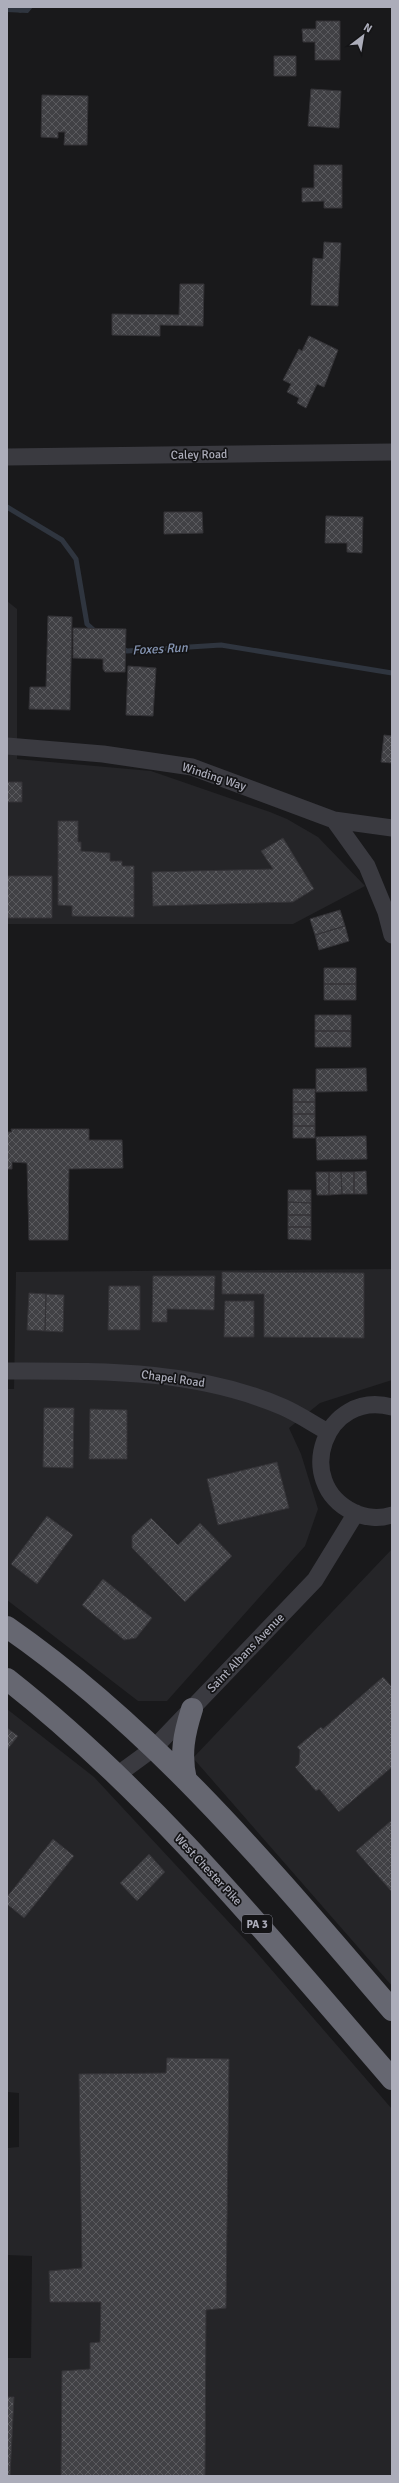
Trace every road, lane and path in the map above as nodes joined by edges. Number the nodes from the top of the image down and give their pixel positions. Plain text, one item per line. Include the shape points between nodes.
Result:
1 (392, 452) edge
2 (7, 457) edge
3 (7, 746) edge
4 (334, 820) junction
5 (392, 828) edge
6 (392, 935) edge
7 (7, 1371) edge
8 (392, 1407) edge
9 (328, 1432) junction
10 (356, 1513) junction
11 (392, 1515) edge
12 (7, 1628) edge
13 (7, 1679) edge
14 (192, 1709) junction
15 (154, 1748) junction
16 (117, 1775) junction
17 (186, 1780) junction
18 (392, 2010) edge
19 (392, 2078) edge

1 - 2 street, Caley Road
3 - 4 street, Winding Way via 103,754 192,767
4 - 5 street, Winding Way
4 - 6 street via 367,866 386,912
7 - 9 street, Chapel Road via 127,1372 198,1381 260,1398
8 - 9 street via 372,1405 355,1408 338,1420
9 - 10 street via 320,1458 323,1478 333,1496
10 - 11 street via 378,1517
10 - 14 street, Saint Albans Avenue via 315,1580
12 - 15 highway via 89,1690
13 - 16 highway, West Chester Pike / PA 3
14 - 15 street, Saint Albans Avenue
14 - 17 highway via 182,1747
15 - 16 street, Saint Albans Avenue
15 - 17 highway
16 - 19 highway, West Chester Pike / PA 3 via 212,1873
17 - 18 highway via 261,1860

